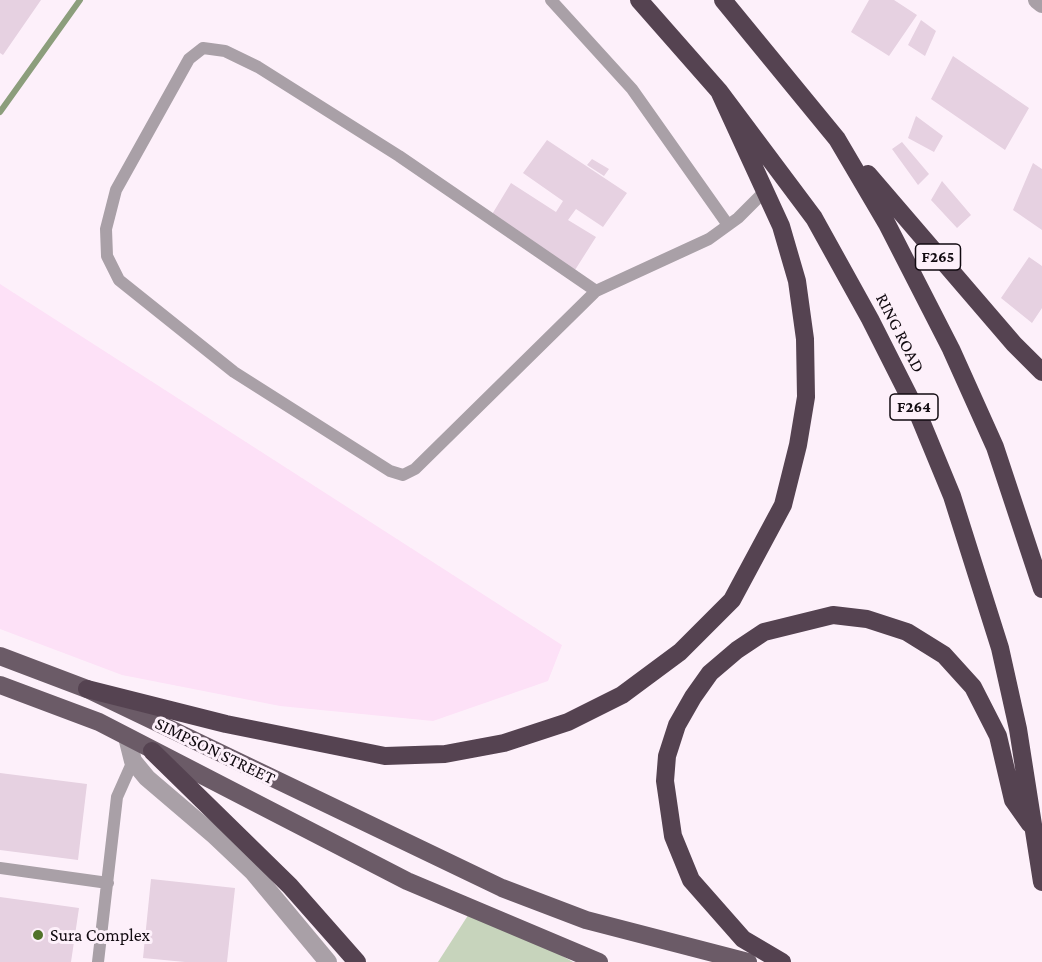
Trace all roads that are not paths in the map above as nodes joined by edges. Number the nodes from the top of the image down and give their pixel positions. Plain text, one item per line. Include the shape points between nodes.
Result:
1 (551, 0) edge
2 (639, 0) edge
3 (723, 0) edge
4 (1037, 0) edge
5 (1042, 4) edge
6 (719, 91) junction
7 (837, 139) junction
8 (765, 190) junction
9 (728, 225) junction
10 (596, 291) junction
11 (1042, 372) edge
12 (1042, 589) edge
13 (0, 656) edge
14 (0, 685) edge
15 (87, 689) junction
16 (127, 737) junction
17 (153, 751) junction
18 (134, 761) junction
19 (1034, 831) junction
20 (0, 868) edge
21 (1042, 882) edge
22 (108, 883) junction
23 (98, 962) edge
24 (328, 962) edge
25 (357, 962) edge
26 (599, 962) edge
27 (748, 962) edge
28 (782, 962) edge

1 - 9 lane via 632,89
2 - 6 highway, RING ROAD / F264
3 - 7 highway, RING ROAD
4 - 5 street
6 - 8 highway
6 - 19 highway, RING ROAD / F264 via 814,218 919,416 952,496 1000,648
7 - 11 highway, F265
7 - 12 highway, RING ROAD via 888,224 951,349 995,447
8 - 9 lane
8 - 15 highway via 782,225 798,281 806,339 806,397 798,445 783,505 732,600 671,659 622,695 568,722 504,743 445,754 385,756 226,724
9 - 10 lane via 672,258
10 - 10 lane via 415,470 403,475 390,471 234,372 119,280 107,256 106,229 116,190 189,59 203,48 225,51 258,67 399,156
13 - 15 main road, SIMPSON STREET
14 - 16 main road via 99,722
15 - 27 main road, SIMPSON STREET via 502,888 586,920
16 - 17 main road
16 - 18 street
17 - 25 highway via 290,886
17 - 26 main road via 407,881
18 - 22 lane via 117,797
18 - 24 street via 175,804 253,872
19 - 21 highway, RING ROAD / F264
19 - 28 highway via 1013,800 998,736 973,687 944,655 907,632 867,618 833,615 764,632 710,673 677,725 664,781 673,836 691,880 743,939
20 - 22 lane
22 - 23 lane

